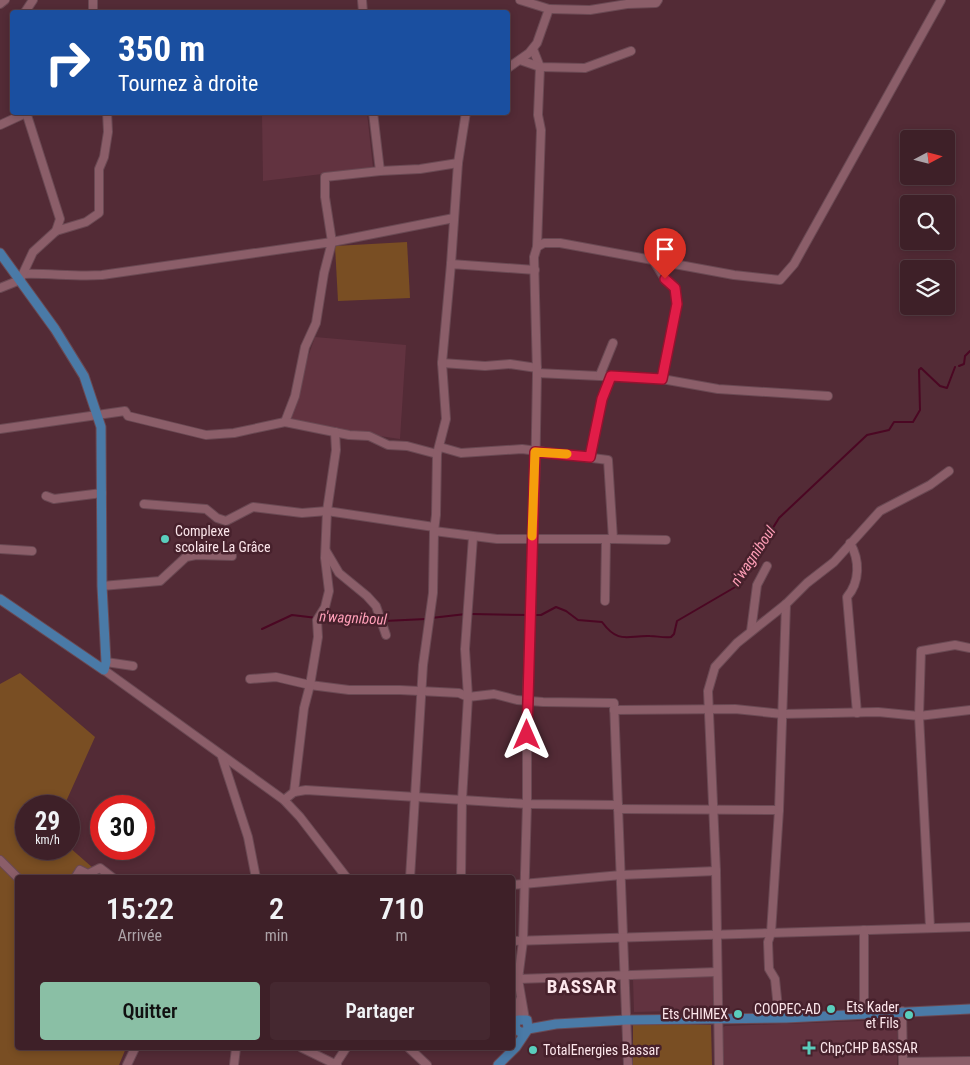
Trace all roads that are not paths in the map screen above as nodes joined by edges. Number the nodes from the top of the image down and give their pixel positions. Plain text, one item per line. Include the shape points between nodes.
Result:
1 (5, 0) edge
2 (520, 0) edge
3 (658, 0) edge
4 (941, 0) edge
5 (0, 4) edge
6 (548, 9) junction
7 (533, 49) junction
8 (631, 51) dead end
9 (520, 60) junction
10 (510, 67) edge
11 (540, 67) junction
12 (22, 115) edge
13 (27, 115) edge
14 (107, 115) edge
15 (373, 115) edge
16 (466, 115) edge
17 (0, 125) edge
18 (458, 163) junction
19 (380, 171) junction
20 (454, 218) junction
21 (56, 231) junction
22 (332, 242) junction
23 (538, 247) junction
24 (0, 253) edge
25 (652, 258) junction
26 (451, 264) junction
27 (535, 270) junction
28 (21, 277) junction
29 (0, 288) edge
30 (613, 344) dead end
31 (442, 362) junction
32 (537, 370) junction
33 (600, 375) junction
34 (611, 376) junction
35 (662, 379) junction
36 (828, 396) dead end
37 (96, 414) junction
38 (285, 422) junction
39 (0, 428) edge
40 (335, 432) junction
41 (438, 450) junction
42 (535, 452) junction
43 (590, 457) junction
44 (950, 471) dead end
45 (102, 493) junction
46 (46, 496) dead end
47 (144, 504) dead end
48 (327, 511) junction
49 (434, 529) junction
50 (474, 537) junction
51 (532, 539) junction
52 (610, 539) junction
53 (666, 540) dead end
54 (850, 543) junction
55 (0, 549) edge
56 (325, 549) junction
57 (32, 551) dead end
58 (232, 556) dead end
59 (767, 566) dead end
60 (102, 586) junction
61 (0, 599) edge
62 (605, 600) dead end
63 (786, 604) junction
64 (751, 631) junction
65 (386, 635) dead end
66 (970, 648) edge
67 (105, 666) junction
68 (133, 666) dead end
69 (250, 679) dead end
70 (310, 686) junction
71 (421, 691) junction
72 (468, 697) junction
73 (527, 700) junction
74 (710, 709) junction
75 (614, 710) junction
76 (970, 710) edge
77 (857, 713) junction
78 (782, 714) junction
79 (919, 716) junction
80 (222, 757) junction
81 (294, 792) junction
82 (413, 798) junction
83 (284, 800) junction
84 (462, 800) junction
85 (527, 804) junction
86 (618, 807) junction
87 (714, 810) junction
88 (779, 810) junction
89 (0, 860) edge
90 (716, 871) junction
91 (15, 875) edge
92 (77, 875) edge
93 (109, 875) edge
94 (255, 875) edge
95 (345, 875) edge
96 (410, 875) edge
97 (462, 875) edge
98 (621, 875) junction
99 (524, 884) junction
100 (515, 885) edge
101 (930, 927) junction
102 (970, 927) edge
103 (864, 930) junction
104 (771, 933) junction
105 (716, 936) junction
106 (624, 939) junction
107 (515, 941) edge
108 (523, 941) junction
109 (717, 972) junction
110 (625, 975) junction
111 (515, 977) edge
112 (970, 1009) edge
113 (902, 1011) junction
114 (864, 1013) junction
115 (720, 1018) junction
116 (779, 1018) junction
117 (626, 1020) junction
118 (523, 1025) junction
119 (515, 1047) edge
120 (134, 1050) edge
121 (236, 1050) edge
122 (306, 1050) edge
123 (345, 1050) edge
124 (411, 1050) edge
125 (510, 1050) edge
126 (970, 1062) edge
127 (902, 1063) edge
128 (127, 1065) edge
129 (234, 1065) edge
130 (336, 1065) edge
131 (427, 1065) edge
132 (498, 1065) edge
133 (628, 1065) edge
134 (719, 1065) edge

1 - 5 street
2 - 6 street
3 - 6 street via 656,4 627,4 590,10
4 - 25 street via 794,264 780,280 734,275
6 - 7 street via 541,37
7 - 9 street
7 - 11 street
8 - 11 street via 585,68
9 - 10 street
9 - 11 street
11 - 23 street
12 - 17 street
13 - 21 street via 60,219
14 - 21 street via 108,132 99,169 99,213 86,222
15 - 19 street
16 - 18 street
18 - 19 street
18 - 20 street
19 - 22 street via 325,177
20 - 22 street
20 - 26 street
21 - 28 street via 33,252
22 - 28 street via 102,275
22 - 38 street via 316,323 306,347 296,396
23 - 25 street via 544,243 560,243
23 - 27 street via 534,257
24 - 28 main road
25 - 35 street via 675,288 677,304
26 - 27 street
26 - 31 street
27 - 32 street
28 - 29 street
28 - 37 main road via 84,376
30 - 33 street
31 - 32 street via 485,366 510,364
31 - 41 street via 446,419
32 - 33 street
32 - 42 street
33 - 34 street
34 - 35 street
34 - 43 street via 602,399
35 - 36 street via 718,389
37 - 38 street via 126,411 128,416 206,435 234,433
37 - 39 street
37 - 45 main road via 101,428
38 - 40 street
40 - 41 street via 369,436 388,445
40 - 48 street via 336,450
41 - 42 street via 461,453 522,449
41 - 49 street
42 - 43 street
42 - 51 street
43 - 52 street via 608,460
44 - 54 street via 930,486 880,511
45 - 46 street via 54,499
45 - 60 main road
47 - 48 street via 206,509 226,521 252,507 302,513
48 - 49 street
48 - 56 street
49 - 50 street
49 - 71 street via 433,593
50 - 51 street
50 - 72 street via 465,649
51 - 52 street
51 - 73 street
52 - 53 street
52 - 62 street
54 - 63 street via 834,562
54 - 77 street via 856,553 858,568 854,589 847,597
55 - 57 street
56 - 65 street via 339,573 376,606
56 - 70 street via 329,591 317,620
58 - 60 street via 186,557 160,581
59 - 64 street via 758,586
60 - 67 main road
61 - 67 main road
63 - 64 street
63 - 78 street
64 - 74 street via 716,666 708,691
66 - 79 street via 954,645 921,651
67 - 68 street
67 - 80 street
69 - 70 street via 276,677
70 - 71 street
70 - 81 street via 304,708
71 - 72 street
71 - 82 street
72 - 73 street via 494,694
72 - 84 street
73 - 75 street via 614,703
73 - 85 street
74 - 75 street
74 - 78 street
74 - 87 street
75 - 86 street
76 - 79 street
77 - 78 street
77 - 79 street
78 - 88 street
79 - 101 street
80 - 83 street
80 - 94 street via 248,836
81 - 82 street via 306,790
81 - 83 street
82 - 84 street
82 - 96 street
83 - 95 street
84 - 85 street
84 - 97 street
85 - 86 street
85 - 99 street
86 - 87 street
86 - 98 street
87 - 88 street
87 - 90 street
88 - 104 street
89 - 91 street
90 - 98 street
90 - 105 street
92 - 93 street via 80,870 88,874 100,868
98 - 99 street
98 - 106 street
99 - 100 street
99 - 108 street
101 - 102 street
101 - 103 street
103 - 104 street
103 - 114 street
104 - 105 street
104 - 116 street via 769,969 775,979
105 - 106 street
105 - 109 street
106 - 108 street
106 - 110 street
107 - 108 street
108 - 111 street
109 - 110 street
109 - 115 street
110 - 111 street
110 - 117 street
111 - 118 street via 521,993
112 - 113 main road
113 - 114 main road
113 - 127 street
114 - 116 main road
115 - 116 main road
115 - 117 main road
115 - 134 street
117 - 118 main road
117 - 133 street
118 - 119 main road
120 - 128 street
121 - 129 street
122 - 130 street
123 - 130 street
124 - 131 street
125 - 132 main road
126 - 127 street

